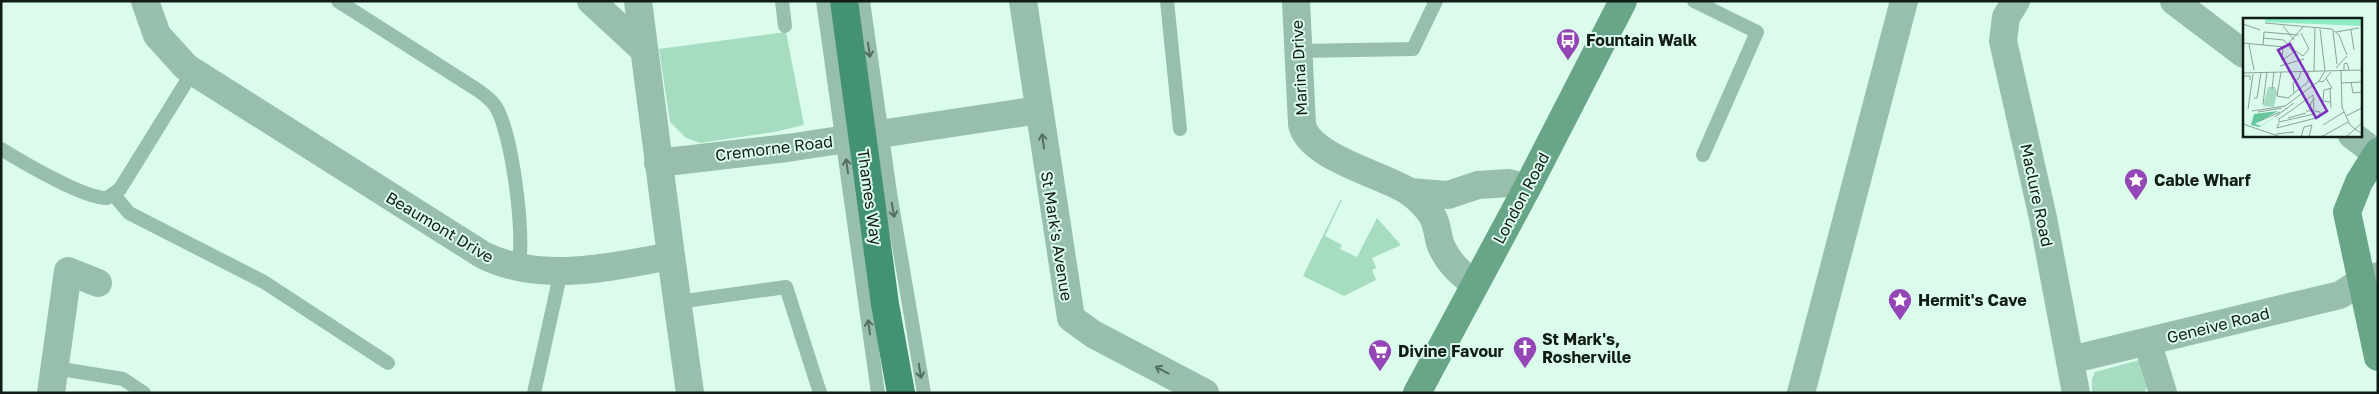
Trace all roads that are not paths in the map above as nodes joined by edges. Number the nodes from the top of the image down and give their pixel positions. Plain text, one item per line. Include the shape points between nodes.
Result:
1 (146, 1) edge
2 (338, 1) edge
3 (590, 1) edge
4 (638, 1) edge
5 (782, 1) edge
6 (823, 1) edge
7 (844, 1) edge
8 (863, 1) edge
9 (1023, 1) edge
10 (1167, 1) edge
11 (1296, 1) edge
12 (1436, 1) edge
13 (1622, 1) edge
14 (1694, 1) edge
15 (1904, 1) edge
16 (2016, 1) edge
17 (2174, 1) edge
18 (785, 26) dead end
19 (644, 50) junction
20 (1298, 51) junction
21 (2243, 53) edge
22 (193, 72) junction
23 (1039, 110) junction
24 (1180, 129) dead end
25 (2353, 136) edge
26 (1, 149) edge
27 (2377, 153) edge
28 (1703, 155) dead end
29 (658, 162) junction
30 (1527, 188) junction
31 (1409, 192) junction
32 (114, 194) junction
33 (671, 256) junction
34 (518, 268) junction
35 (561, 271) junction
36 (2370, 279) edge
37 (98, 283) dead end
38 (1475, 283) junction
39 (678, 302) junction
40 (2148, 342) junction
41 (2378, 357) edge
42 (2070, 360) junction
43 (388, 363) dead end
44 (53, 380) edge
45 (144, 393) edge
46 (534, 393) edge
47 (690, 393) edge
48 (820, 393) edge
49 (878, 393) edge
50 (901, 393) edge
51 (924, 393) edge
52 (1205, 393) edge
53 (1416, 393) edge
54 (1802, 393) edge
55 (2076, 393) edge
56 (2162, 393) edge

1 - 22 street, Beaumont Drive via 159,37
2 - 34 lane via 494,103 505,128 518,203 522,252
3 - 19 street
4 - 19 street
5 - 18 lane
49 -> 6 lane
7 - 50 main road, Thames Way via 885,304
8 -> 51 lane via 890,193
9 - 23 street, St Mark's Avenue
10 - 24 lane
11 - 20 street, Marina Drive
12 - 20 lane via 1413,49
13 - 30 main road, London Road
14 - 28 lane via 1757,32
15 - 54 street
16 - 42 street, Maclure Road via 2006,17 2003,41 2043,218
17 - 21 street
19 - 29 street
20 - 31 street, Marina Drive via 1302,124 1306,136 1320,149
22 - 32 lane
22 - 34 street, Beaumont Drive via 469,247
23 - 29 street, Cremorne Road via 813,144
52 -> 23 street, St Mark's Avenue via 1093,334 1071,318
25 - 27 street
26 - 32 lane via 93,195 106,199
27 - 36 main road via 2359,182 2348,212
29 - 33 street
30 - 31 street, Marina Drive via 1509,183 1481,184 1448,194
30 - 38 main road, London Road
31 - 38 street, Marina Drive via 1426,206 1434,219 1440,244 1447,256 1462,275
32 - 43 lane via 129,213 264,282
33 - 35 street, Beaumont Drive
33 - 39 street
34 - 35 street, Beaumont Drive
35 - 46 lane
36 - 40 street, Geneive Road via 2340,295
36 - 41 main road
37 - 44 street via 68,271
38 - 53 main road, London Road
39 - 47 street
39 - 48 lane via 786,287
40 - 42 street, Geneive Road
40 - 56 street
42 - 55 street, Maclure Road
44 - 45 lane via 124,379

